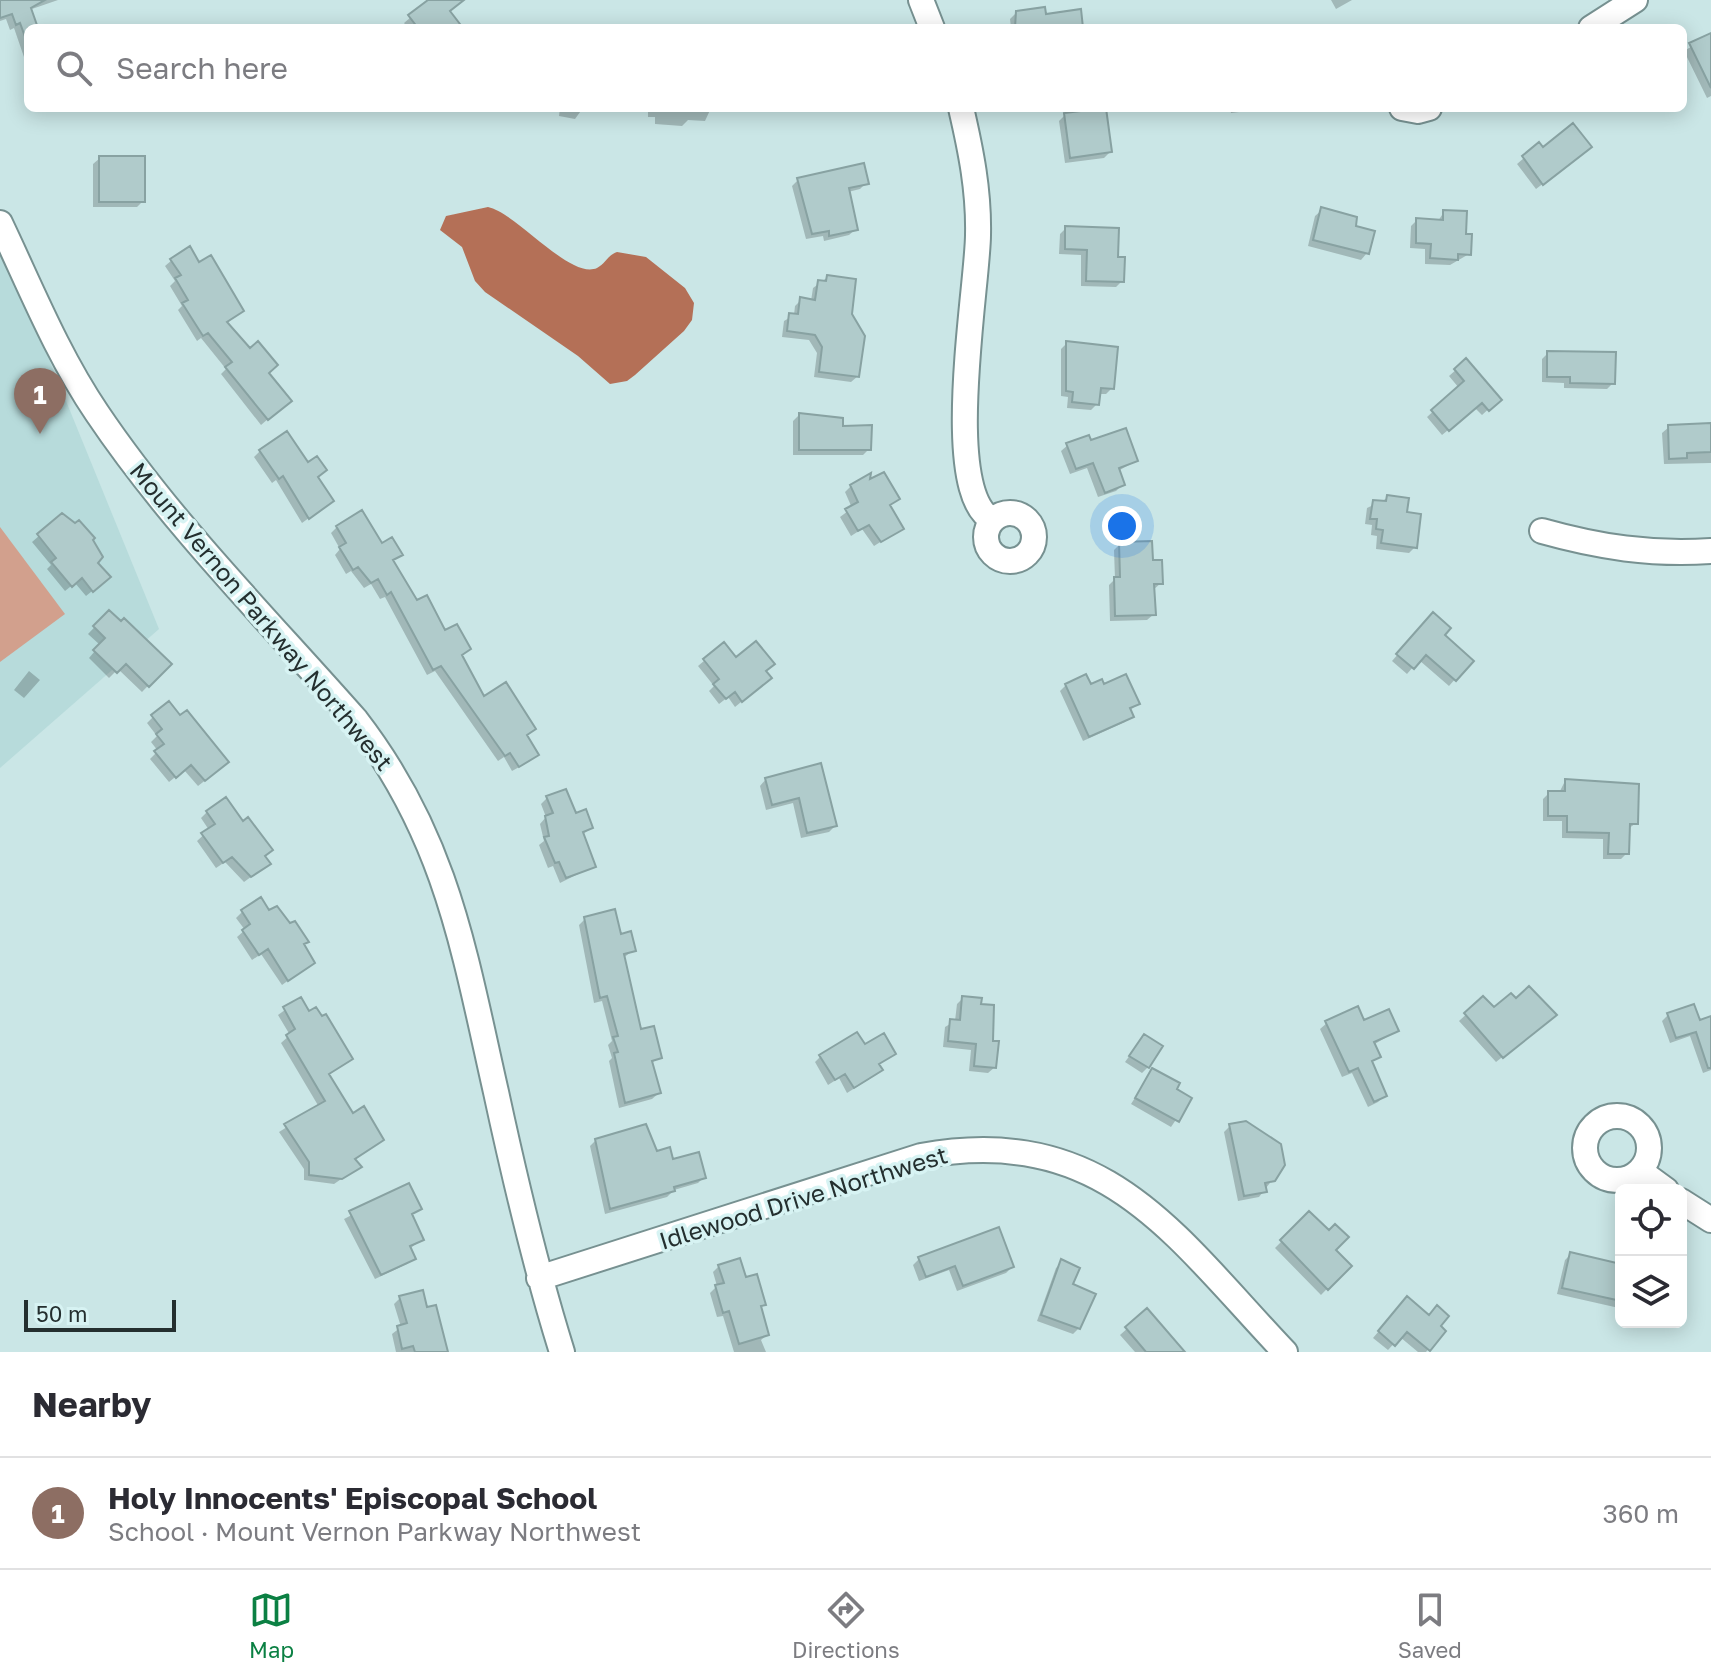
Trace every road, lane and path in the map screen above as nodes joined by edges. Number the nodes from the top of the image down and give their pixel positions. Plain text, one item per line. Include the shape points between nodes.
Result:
1 (921, 0) edge
2 (1635, 0) edge
3 (930, 24) edge
4 (1597, 24) edge
5 (962, 112) edge
6 (0, 223) edge
7 (993, 520) dead end
8 (1542, 531) dead end
9 (1711, 551) edge
10 (1640, 1171) dead end
11 (1658, 1184) edge
12 (1687, 1205) edge
13 (1711, 1220) edge
14 (539, 1278) junction
15 (562, 1352) edge
16 (1285, 1352) edge

1 - 3 street
2 - 4 street
5 - 7 street via 978,214 965,421 972,486 982,510
6 - 14 street, Mount Vernon Parkway Northwest via 68,365 103,422 145,481 356,720 386,758 417,813 455,911
8 - 9 street via 1643,552
10 - 11 street
12 - 13 street
14 - 15 street, Mount Vernon Parkway Northwest
14 - 16 street, Idlewood Drive Northwest via 921,1156 1009,1151 1044,1156 1092,1173 1136,1198

